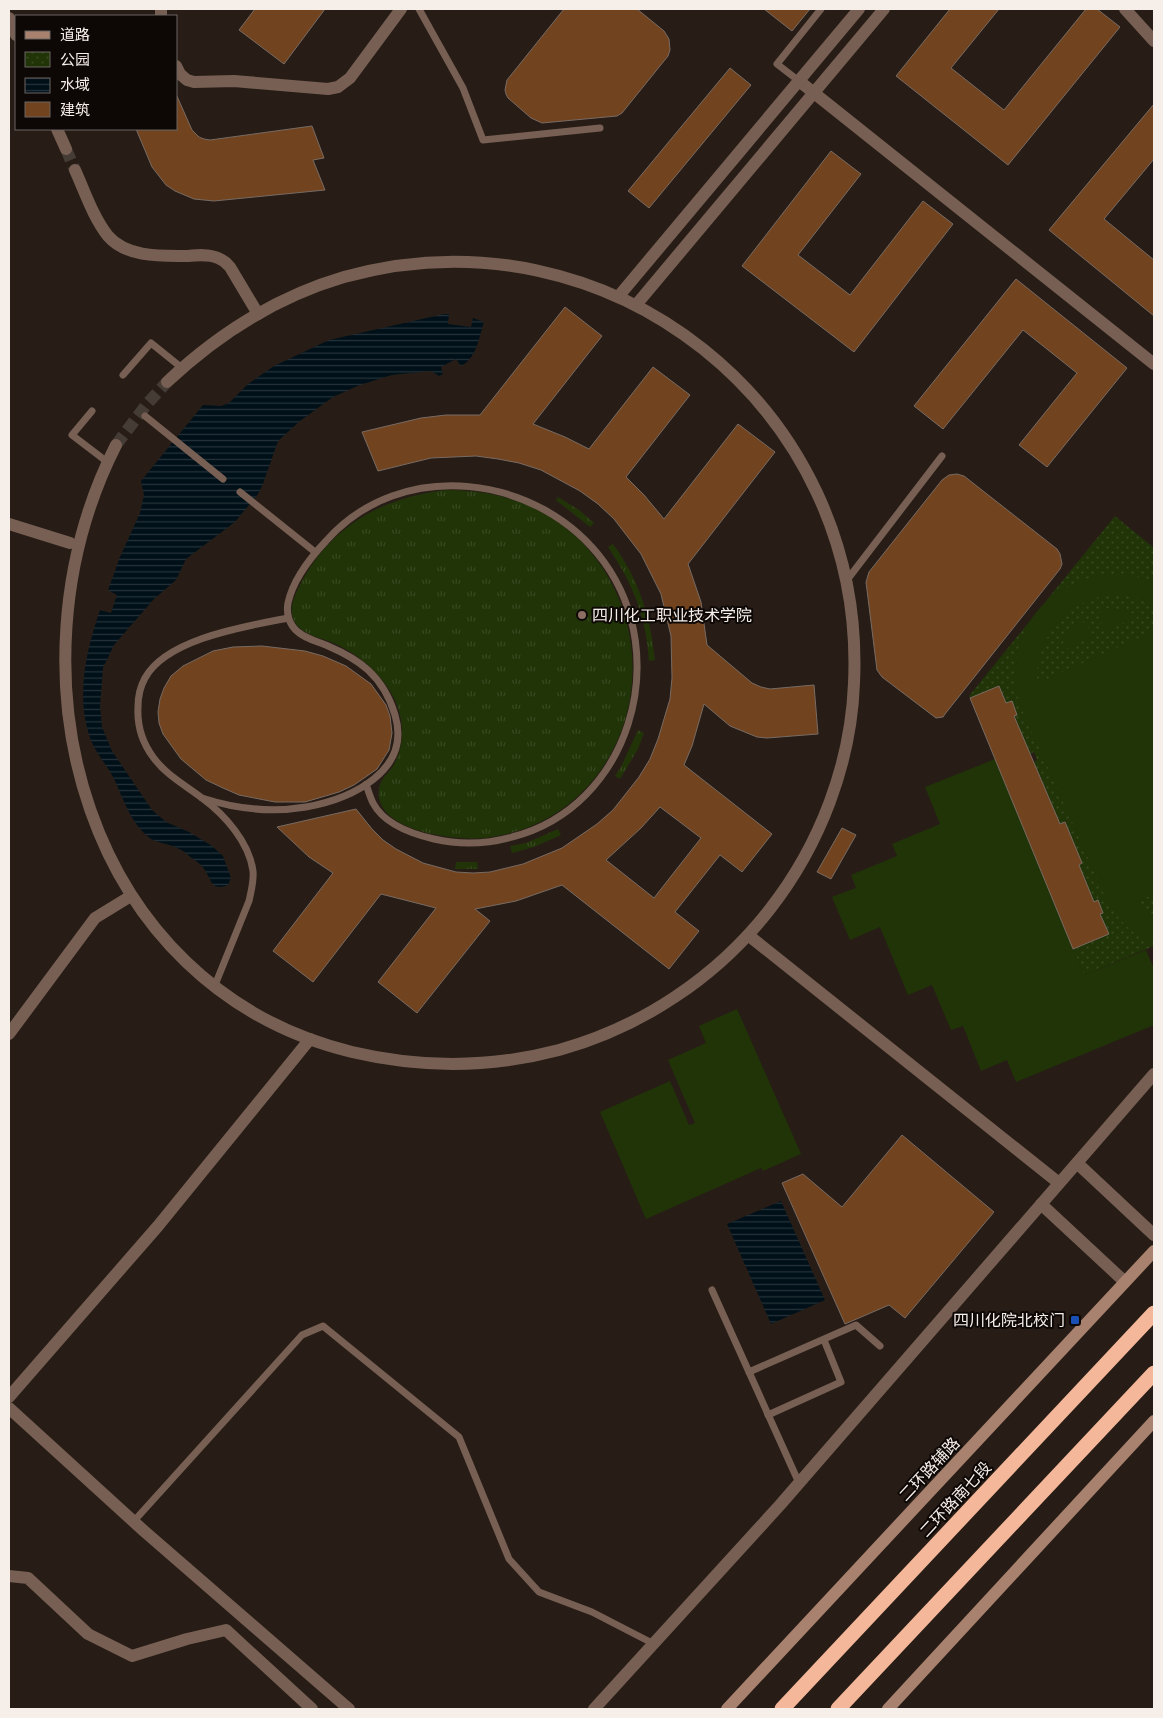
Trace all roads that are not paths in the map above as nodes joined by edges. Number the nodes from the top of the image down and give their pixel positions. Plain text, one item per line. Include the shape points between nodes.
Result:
1 (401, 9) edge
2 (419, 9) edge
3 (821, 9) edge
4 (860, 9) edge
5 (884, 9) edge
6 (1125, 9) edge
7 (9, 18) edge
8 (15, 33) edge
9 (1154, 41) edge
10 (178, 70) edge
11 (799, 81) junction
12 (814, 93) junction
13 (600, 128) dead end
14 (57, 130) edge
15 (66, 149) tunnel mouth
16 (76, 170) tunnel mouth
17 (618, 297) junction
18 (636, 305) junction
19 (258, 314) junction
20 (1154, 364) edge
21 (182, 368) junction
22 (123, 375) dead end
23 (166, 382) tunnel mouth
24 (92, 411) dead end
25 (145, 416) dead end
26 (116, 445) tunnel mouth
27 (942, 456) dead end
28 (106, 461) junction
29 (223, 479) dead end
30 (240, 492) dead end
31 (9, 524) edge
32 (315, 552) junction
33 (847, 580) junction
34 (288, 618) junction
35 (366, 784) junction
36 (202, 798) junction
37 (75, 803) dead end
38 (126, 899) junction
39 (748, 935) junction
40 (214, 987) junction
41 (9, 1034) edge
42 (310, 1039) junction
43 (1154, 1074) edge
44 (1077, 1163) junction
45 (1059, 1183) junction
46 (1041, 1204) junction
47 (1154, 1235) edge
48 (1154, 1251) edge
49 (1126, 1282) junction
50 (712, 1290) dead end
51 (1154, 1306) edge
52 (1154, 1313) edge
53 (1131, 1338) junction
54 (824, 1340) junction
55 (880, 1346) dead end
56 (749, 1372) junction
57 (1154, 1373) edge
58 (9, 1397) edge
59 (9, 1408) edge
60 (768, 1415) junction
61 (1154, 1421) edge
62 (799, 1483) junction
63 (134, 1522) junction
64 (9, 1576) edge
65 (654, 1644) junction
66 (312, 1709) edge
67 (349, 1709) edge
68 (594, 1709) edge
69 (727, 1709) edge
70 (782, 1709) edge
71 (838, 1709) edge
72 (888, 1709) edge

1 - 10 street via 350,78 333,88 194,82 187,80
2 - 13 lane via 463,88 483,140
3 - 11 lane via 778,64
4 - 11 street
5 - 12 street
6 - 9 street
7 - 8 street
11 - 12 street
11 - 17 street
12 - 18 street
12 - 20 street
14 - 15 street
16 - 19 street via 98,219 115,242 150,255 206,255 225,261
17 - 18 street
17 - 19 street via 579,282 521,268 432,263 344,277
18 - 33 street via 677,329 708,353 731,372 771,416 804,465 817,492 835,537
19 - 21 street via 212,343
21 - 22 lane via 151,343
21 - 23 street
24 - 28 lane via 72,435
25 - 29 lane
26 - 28 street
27 - 33 lane
28 - 31 street via 84,504 68,547
30 - 32 lane
32 - 34 lane via 291,593
32 - 35 lane via 354,516 385,500 425,488 487,488 527,500 563,520 606,564 631,618 638,676 632,715 625,734 596,784 552,821 502,840 483,843 443,841 405,830 388,820 373,803
33 - 39 street via 854,634 854,693 851,723 837,781 816,836 802,862
34 - 35 lane via 299,634 334,648 369,671 389,698 397,722 396,750 389,764
34 - 36 lane via 200,639 162,659 145,676 140,687 137,715 146,745 166,771
35 - 36 lane via 336,800 301,808 230,807
36 - 40 lane via 223,817 242,842 253,871 249,901
37 - 38 street via 95,848
38 - 40 street via 164,944
38 - 41 street via 95,918
39 - 42 street via 706,974 657,1008 603,1035 547,1053 488,1063 429,1064 370,1056
39 - 45 street
40 - 42 street via 258,1015
42 - 58 street via 158,1226
43 - 44 street
44 - 45 street
44 - 47 street
45 - 46 street
46 - 49 street
46 - 62 street
48 - 49 main road, 二环路辅路
49 - 69 main road, 二环路辅路
50 - 56 lane
51 - 53 highway
52 - 53 highway, 二环路南七段
53 - 70 highway, 二环路南七段
54 - 55 lane via 856,1325
54 - 56 lane
54 - 60 lane via 841,1382
56 - 60 lane
57 - 71 highway
59 - 63 street
60 - 62 lane
61 - 72 main road
62 - 65 street
63 - 65 lane via 302,1335 323,1326 458,1437 509,1559 539,1592 592,1612
63 - 67 street
64 - 66 street via 28,1578 88,1634 132,1656 226,1630
65 - 68 street

